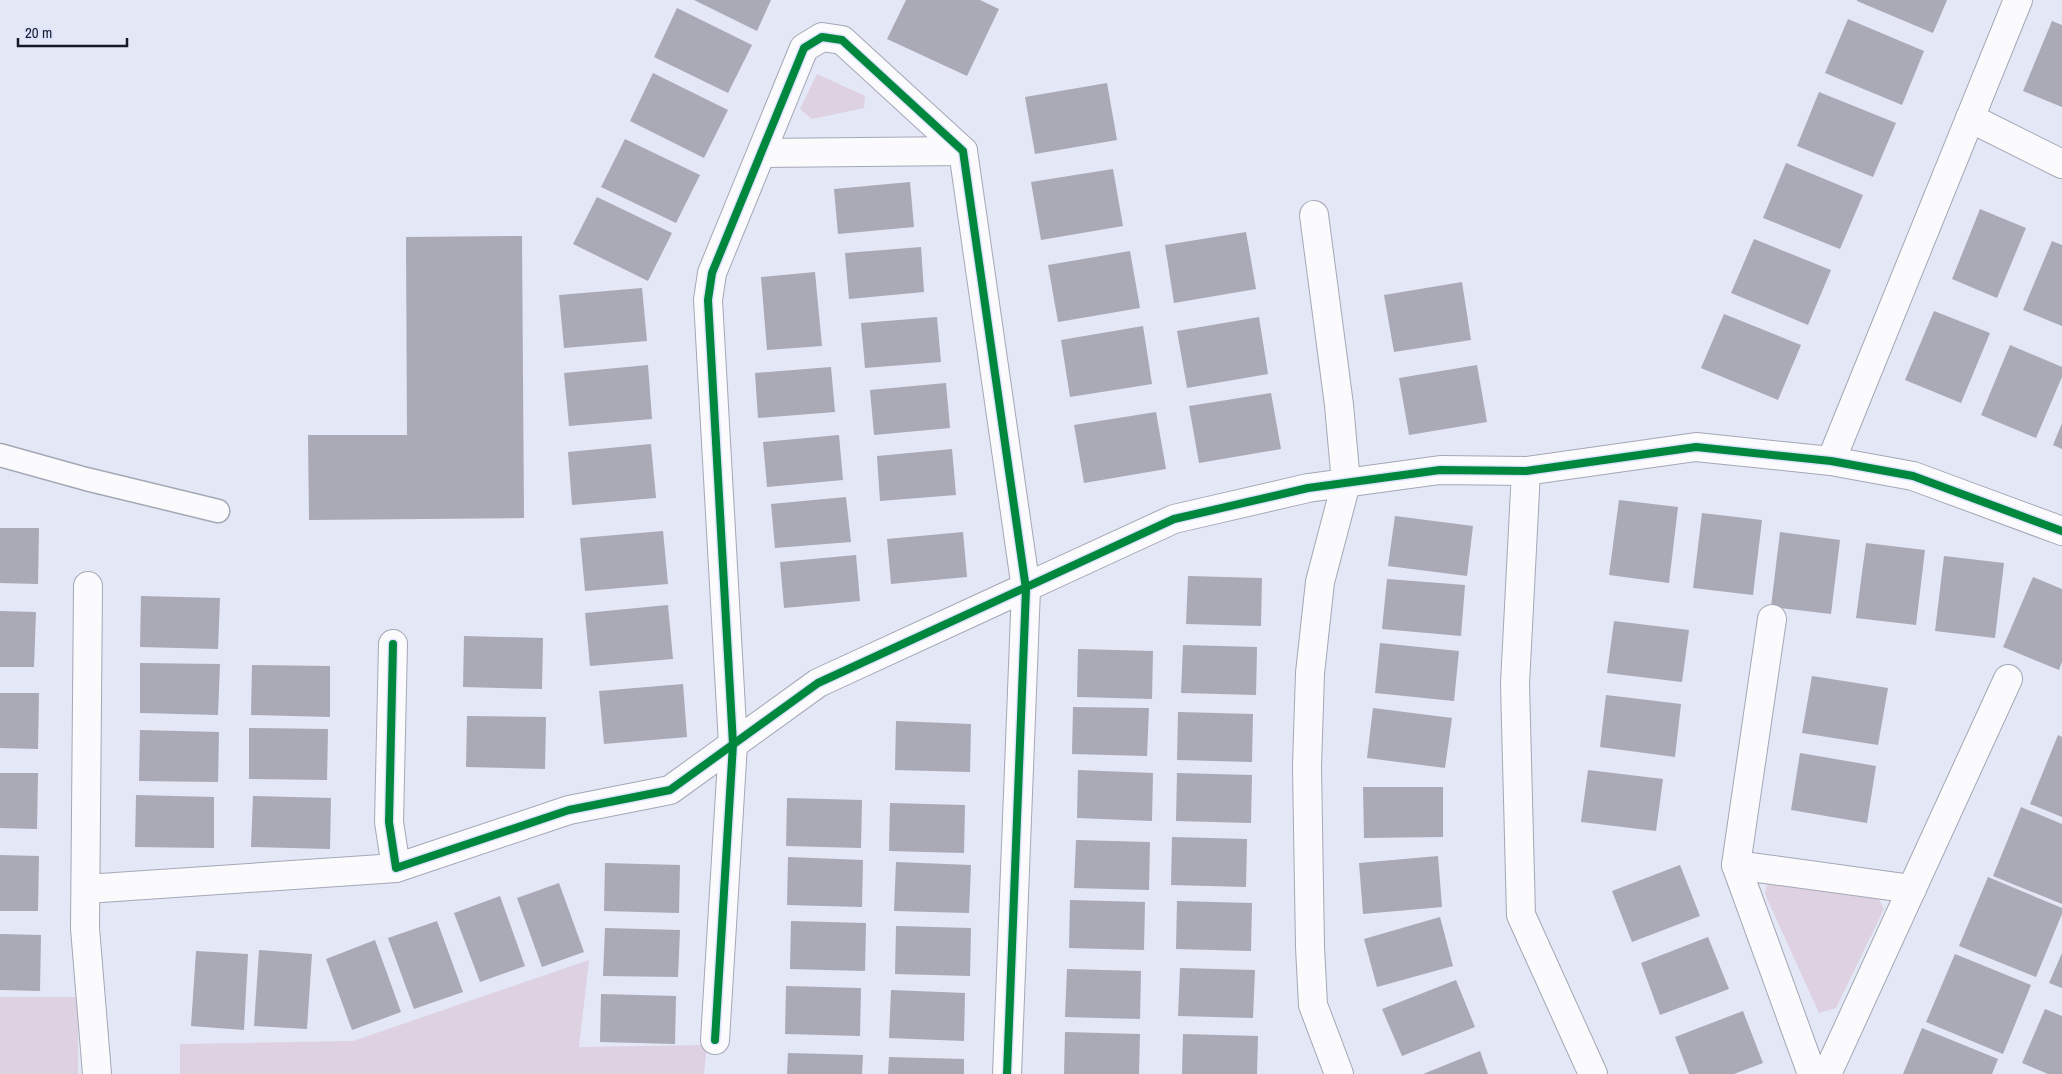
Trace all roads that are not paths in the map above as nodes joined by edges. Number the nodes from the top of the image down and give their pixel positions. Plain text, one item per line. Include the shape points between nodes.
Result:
1 (2018, 0) edge
2 (1970, 118) junction
3 (963, 151) junction
4 (762, 153) junction
5 (2062, 164) edge
6 (1314, 215) dead end
7 (0, 455) edge
8 (1831, 461) junction
9 (1526, 471) junction
10 (1346, 483) junction
11 (218, 511) dead end
12 (2062, 531) edge
13 (88, 586) dead end
14 (1026, 589) junction
15 (1772, 619) dead end
16 (393, 644) dead end
17 (2008, 679) dead end
18 (733, 744) junction
19 (1736, 865) junction
20 (396, 868) junction
21 (86, 889) junction
22 (1912, 890) junction
23 (715, 1040) dead end
24 (97, 1074) edge
25 (1007, 1074) edge
26 (1339, 1074) edge
27 (1593, 1074) edge
28 (1812, 1074) edge
29 (1827, 1074) edge

1 - 2 street
2 - 5 street
2 - 8 street
3 - 4 street
3 - 4 street via 842,40 822,37 804,48
3 - 14 street
4 - 18 street via 712,273 708,300
6 - 10 street
7 - 11 lane
8 - 9 street via 1696,447
8 - 12 street via 1913,476
9 - 10 street via 1440,470
9 - 27 street via 1514,684 1522,915
10 - 14 street via 1308,488 1174,519
10 - 26 street via 1320,582 1310,673 1307,766 1313,1005
13 - 21 street
14 - 18 street via 818,683
14 - 25 street
15 - 19 street
16 - 20 street via 389,822
17 - 22 street
18 - 20 street via 670,790 569,810
18 - 23 street
19 - 22 street
19 - 28 street
20 - 21 street
21 - 24 street via 85,928
22 - 29 street

